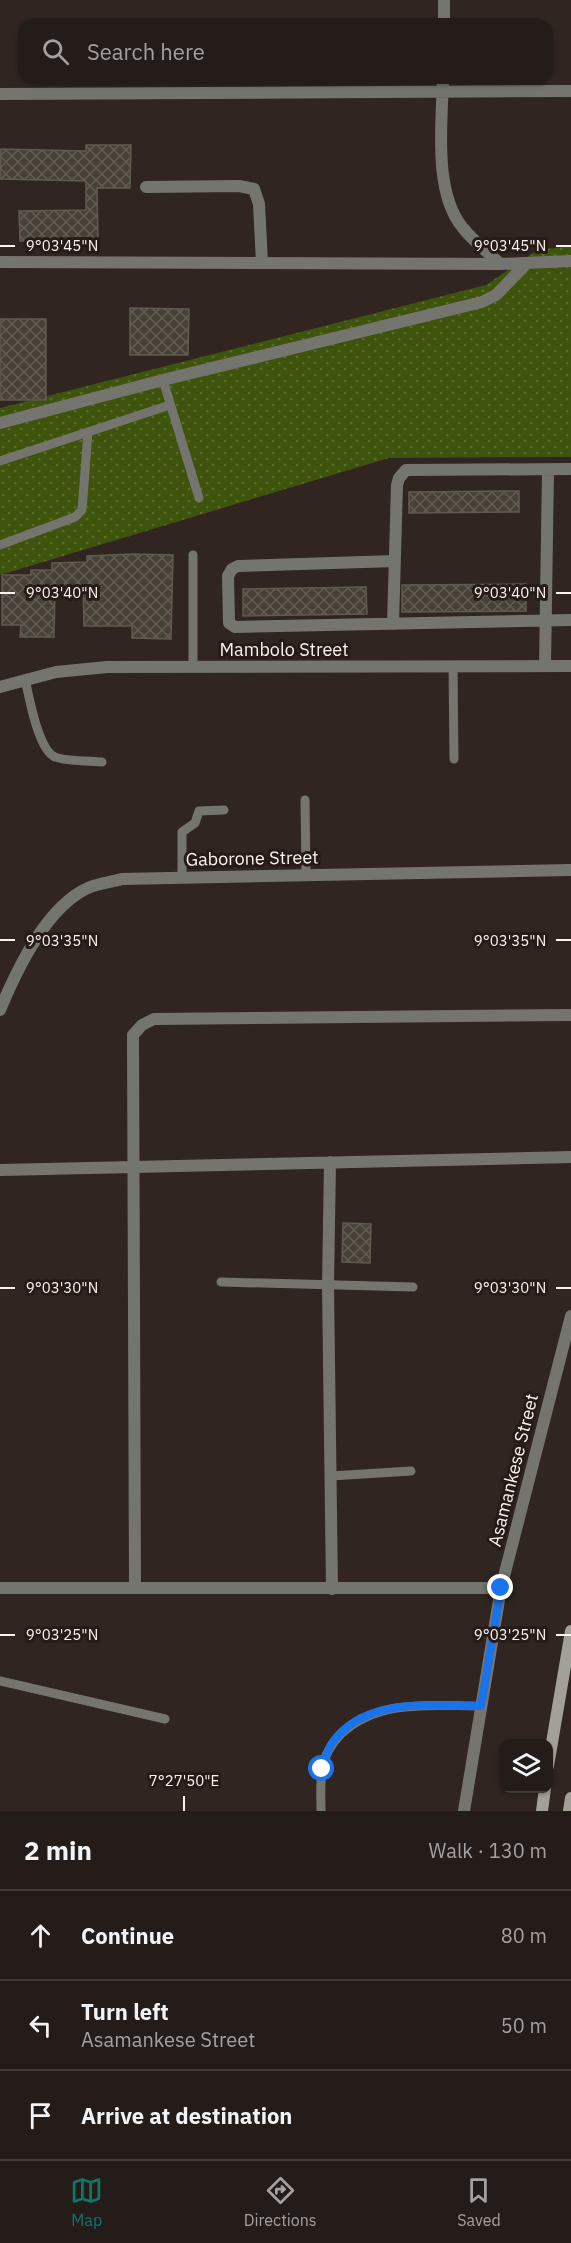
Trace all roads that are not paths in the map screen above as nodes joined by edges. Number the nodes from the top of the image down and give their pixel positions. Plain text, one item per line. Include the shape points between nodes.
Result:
1 (444, 0) edge
2 (444, 18) edge
3 (443, 84) edge
4 (571, 91) edge
5 (442, 93) junction
6 (0, 94) edge
7 (146, 187) dead end
8 (0, 261) edge
9 (571, 261) edge
10 (262, 263) junction
11 (500, 264) junction
12 (526, 264) junction
13 (163, 380) junction
14 (170, 405) junction
15 (0, 423) edge
16 (88, 432) junction
17 (0, 461) edge
18 (548, 470) junction
19 (571, 470) edge
20 (199, 498) dead end
21 (0, 545) edge
22 (193, 555) dead end
23 (395, 561) junction
24 (571, 620) edge
25 (546, 621) junction
26 (393, 624) junction
27 (453, 666) junction
28 (545, 666) junction
29 (571, 666) edge
30 (193, 667) junction
31 (25, 679) junction
32 (0, 687) edge
33 (454, 759) dead end
34 (102, 762) dead end
35 (306, 800) dead end
36 (224, 810) dead end
37 (571, 870) edge
38 (306, 875) junction
39 (182, 878) junction
40 (0, 1010) edge
41 (571, 1015) edge
42 (571, 1157) edge
43 (330, 1162) junction
44 (132, 1166) junction
45 (0, 1170) edge
46 (222, 1282) dead end
47 (328, 1286) junction
48 (413, 1287) dead end
49 (571, 1316) edge
50 (411, 1471) dead end
51 (331, 1476) junction
52 (135, 1587) junction
53 (0, 1588) edge
54 (501, 1588) junction
55 (332, 1589) junction
56 (571, 1631) edge
57 (0, 1681) edge
58 (481, 1706) junction
59 (165, 1719) dead end
60 (553, 1741) edge
61 (544, 1793) edge
62 (571, 1798) edge
63 (321, 1811) edge
64 (464, 1811) edge
65 (542, 1811) edge
66 (569, 1811) edge

1 - 2 street
3 - 5 street
4 - 5 street
5 - 6 street
5 - 11 street via 442,171 447,202 463,228
7 - 10 street via 254,189 259,204
8 - 10 street
9 - 12 street
10 - 11 street
11 - 12 street
12 - 13 street via 496,295 482,302
13 - 14 lane
13 - 15 street
14 - 16 lane
14 - 20 lane
16 - 17 lane
16 - 21 lane via 82,510 75,517
18 - 19 street
18 - 23 street via 406,470 397,485
18 - 25 street
22 - 30 lane
23 - 26 street
23 - 26 street via 238,566 228,576 228,617 235,627
24 - 25 street
25 - 26 street
25 - 28 street
27 - 28 street, Mambolo Street
27 - 30 street, Mambolo Street
27 - 33 lane
28 - 29 street, Mambolo Street
30 - 31 street, Mambolo Street via 107,667
31 - 32 street, Mambolo Street
31 - 34 lane via 46,749 55,757
35 - 38 lane
36 - 39 lane via 199,811 195,823 183,832
37 - 38 street, Gaborone Street
38 - 39 street, Gaborone Street
39 - 40 street, Gaborone Street via 122,879 90,887 62,906 36,939
41 - 44 street via 154,1019 133,1035
42 - 43 street
43 - 44 street
43 - 47 street
44 - 45 street
44 - 52 street
46 - 47 lane
47 - 48 lane
47 - 51 street
49 - 54 street, Asamankese Street
50 - 51 lane
51 - 55 street
52 - 53 street
52 - 55 street
54 - 55 street
54 - 58 street, Asamankese Street
56 - 60 main road
57 - 59 lane
58 - 63 lane via 398,1707 372,1713 351,1725 332,1743 322,1769
58 - 64 street, Asamankese Street
61 - 65 main road
62 - 66 main road

